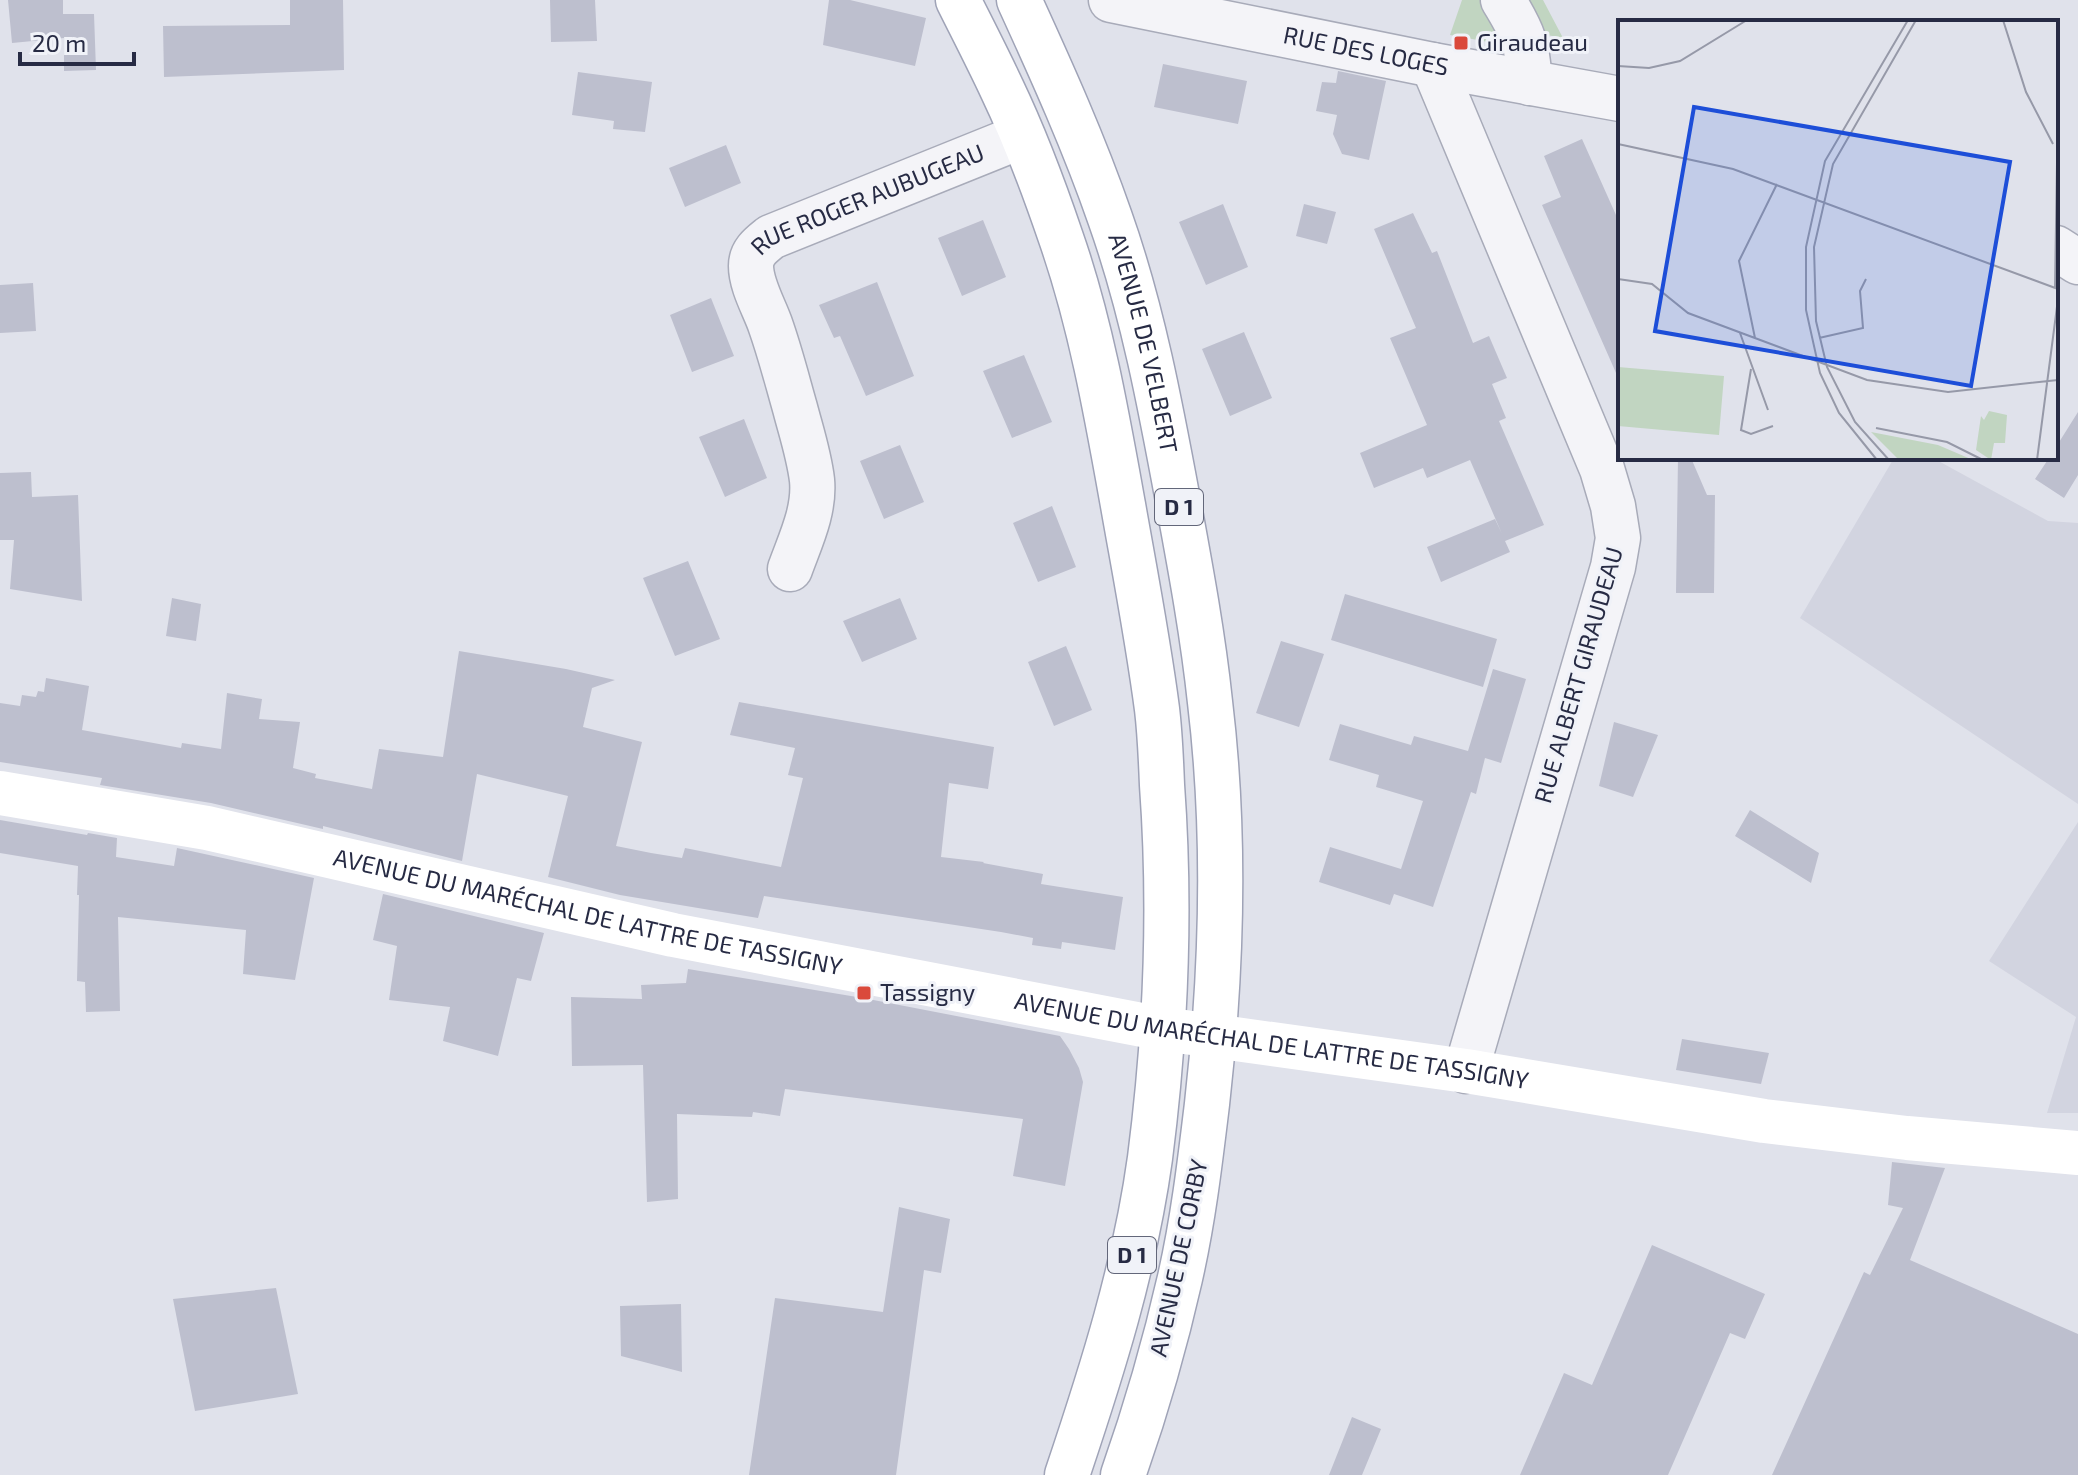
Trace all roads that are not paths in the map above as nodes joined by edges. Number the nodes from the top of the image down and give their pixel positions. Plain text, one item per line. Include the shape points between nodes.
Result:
1 (958, 0) edge
2 (1019, 0) edge
3 (1111, 0) edge
4 (1503, 0) edge
5 (1433, 65) junction
6 (1530, 83) junction
7 (1618, 99) edge
8 (1022, 136) junction
9 (2058, 249) edge
10 (2078, 262) edge
11 (790, 569) dead end
12 (0, 793) edge
13 (1163, 1029) junction
14 (1214, 1037) junction
15 (1466, 1071) junction
16 (2078, 1153) edge
17 (1067, 1475) edge
18 (1123, 1475) edge

1 - 8 main road, AVENUE DE VELBERT / D 1
2 - 14 main road, AVENUE DE VELBERT / D 1 via 1073,116 1111,220 1157,384 1211,705 1220,922
3 - 5 street, RUE DES LOGES
4 - 6 street via 1525,39
5 - 6 street, RUE DES LOGES
5 - 15 street, RUE ALBERT GIRAUDEAU via 1602,469 1618,538
6 - 7 street, RUE DES LOGES
8 - 11 street, RUE ROGER AUBUGEAU via 771,237 756,249 751,264 755,282 812,483
8 - 13 main road, AVENUE DE VELBERT / D 1 via 1062,240 1104,398 1147,638 1165,823
9 - 10 street
12 - 13 main road, AVENUE DU MARÉCHAL DE LATTRE DE TASSIGNY via 207,828 673,935
13 - 14 main road, AVENUE DU MARÉCHAL DE LATTRE DE TASSIGNY
13 - 17 main road, AVENUE DE CORBY / D 1 via 1149,1161 1130,1267
14 - 15 main road, AVENUE DU MARÉCHAL DE LATTRE DE TASSIGNY
14 - 18 main road, AVENUE DE CORBY / D 1 via 1181,1276
15 - 16 main road, AVENUE DU MARÉCHAL DE LATTRE DE TASSIGNY via 1764,1121

